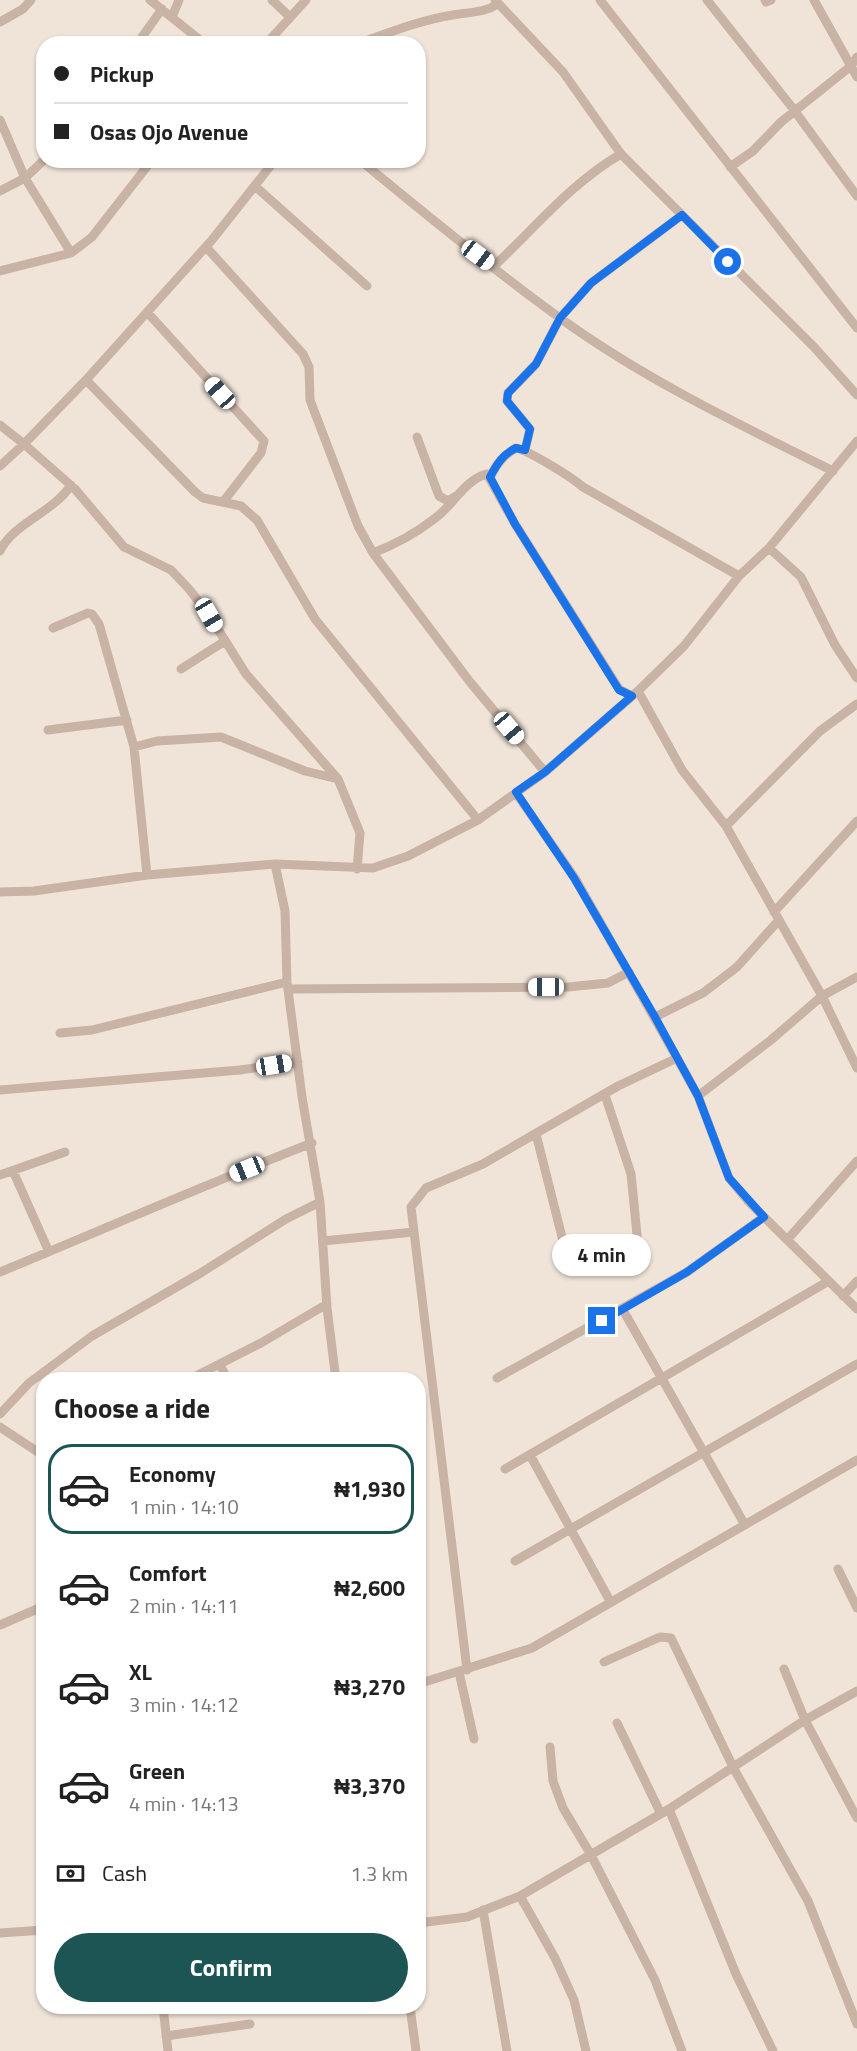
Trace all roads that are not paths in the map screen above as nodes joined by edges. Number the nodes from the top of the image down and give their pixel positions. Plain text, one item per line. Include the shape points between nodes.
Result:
1 (31, 0) edge
2 (150, 0) edge
3 (179, 0) edge
4 (272, 0) edge
5 (306, 0) edge
6 (600, 0) edge
7 (707, 0) edge
8 (765, 0) edge
9 (771, 0) edge
10 (814, 0) edge
11 (496, 2) edge
12 (162, 9) junction
13 (289, 16) junction
14 (172, 17) junction
15 (0, 22) edge
16 (143, 36) edge
17 (195, 36) edge
18 (273, 36) edge
19 (378, 36) edge
20 (857, 57) edge
21 (851, 66) junction
22 (857, 77) edge
23 (793, 112) junction
24 (0, 120) edge
25 (621, 153) junction
26 (730, 167) junction
27 (36, 168) edge
28 (147, 168) edge
29 (269, 168) edge
30 (370, 168) edge
31 (25, 178) junction
32 (255, 186) junction
33 (0, 191) edge
34 (857, 196) edge
35 (682, 215) junction
36 (206, 247) junction
37 (71, 253) junction
38 (493, 267) junction
39 (0, 271) edge
40 (367, 286) dead end
41 (147, 312) junction
42 (560, 318) junction
43 (857, 328) edge
44 (86, 380) junction
45 (857, 395) edge
46 (0, 425) edge
47 (417, 437) dead end
48 (857, 441) edge
49 (24, 444) junction
50 (525, 450) junction
51 (0, 465) edge
52 (833, 471) junction
53 (490, 477) junction
54 (71, 485) junction
55 (460, 494) junction
56 (223, 502) junction
57 (769, 548) junction
58 (0, 551) edge
59 (373, 553) junction
60 (739, 576) junction
61 (53, 628) dead end
62 (225, 641) junction
63 (181, 669) dead end
64 (857, 678) edge
65 (635, 694) junction
66 (857, 704) edge
67 (127, 720) junction
68 (48, 730) dead end
69 (134, 747) junction
70 (545, 772) junction
71 (338, 779) junction
72 (516, 792) junction
73 (478, 820) junction
74 (857, 821) edge
75 (726, 826) junction
76 (275, 864) junction
77 (357, 869) junction
78 (147, 875) junction
79 (0, 892) edge
80 (774, 912) junction
81 (780, 920) junction
82 (629, 972) junction
83 (857, 977) edge
84 (288, 986) junction
85 (822, 996) junction
86 (655, 1017) junction
87 (60, 1033) dead end
88 (677, 1058) junction
89 (297, 1062) junction
90 (857, 1068) edge
91 (0, 1090) edge
92 (605, 1095) junction
93 (698, 1096) junction
94 (536, 1134) junction
95 (312, 1143) junction
96 (65, 1152) dead end
97 (857, 1161) edge
98 (13, 1171) junction
99 (0, 1175) edge
100 (320, 1202) junction
101 (764, 1217) junction
102 (414, 1232) junction
103 (787, 1240) junction
104 (323, 1241) junction
105 (563, 1241) dead end
106 (49, 1252) junction
107 (639, 1255) dead end
108 (0, 1272) edge
109 (857, 1281) edge
110 (827, 1282) junction
111 (843, 1296) junction
112 (327, 1304) junction
113 (857, 1309) edge
114 (623, 1310) junction
115 (857, 1364) edge
116 (220, 1365) junction
117 (43, 1372) edge
118 (205, 1372) edge
119 (224, 1372) edge
120 (335, 1372) edge
121 (36, 1378) edge
122 (497, 1378) dead end
123 (664, 1378) junction
124 (0, 1414) edge
125 (0, 1427) edge
126 (36, 1451) edge
127 (706, 1452) junction
128 (530, 1455) junction
129 (857, 1460) edge
130 (505, 1469) dead end
131 (745, 1525) junction
132 (571, 1530) junction
133 (515, 1561) dead end
134 (838, 1569) dead end
135 (610, 1601) junction
136 (857, 1608) edge
137 (36, 1609) edge
138 (0, 1624) edge
139 (604, 1662) dead end
140 (784, 1669) dead end
141 (463, 1671) junction
142 (426, 1682) edge
143 (857, 1692) edge
144 (805, 1720) junction
145 (617, 1723) dead end
146 (474, 1739) dead end
147 (550, 1747) dead end
148 (734, 1769) junction
149 (665, 1810) junction
150 (857, 1818) edge
151 (591, 1855) junction
152 (520, 1896) junction
153 (483, 1910) junction
154 (426, 1922) edge
155 (36, 1931) edge
156 (0, 1933) edge
157 (164, 2014) edge
158 (411, 2014) edge
159 (580, 2020) dead end
160 (250, 2024) dead end
161 (857, 2024) edge
162 (166, 2036) junction
163 (168, 2051) edge
164 (416, 2051) edge
165 (507, 2051) edge
166 (586, 2051) edge
167 (682, 2051) edge
168 (772, 2051) edge

1 - 15 street
2 - 12 street
3 - 14 street
4 - 13 street
5 - 13 street
6 - 26 street
7 - 23 street
8 - 9 street
10 - 21 street
11 - 19 street via 485,10
11 - 25 street via 562,72
12 - 14 street
12 - 16 street
13 - 18 street
14 - 17 street
20 - 21 street
21 - 22 street
21 - 23 street
23 - 26 street via 753,151
23 - 34 street
24 - 31 street
25 - 35 street
25 - 38 street via 567,193
26 - 43 street
27 - 31 street
28 - 37 street via 92,237
29 - 32 street
30 - 38 street
31 - 33 street
31 - 37 street
32 - 36 street
32 - 40 street
35 - 42 street via 591,283
35 - 45 street
36 - 41 street
36 - 59 street via 303,354 309,367 310,399 358,526
37 - 39 street
38 - 42 street
41 - 44 street
41 - 56 street via 264,441 261,453
42 - 50 street via 536,364 506,397 530,429
42 - 52 street via 715,411
44 - 49 street
44 - 56 street via 195,492
46 - 49 street
47 - 55 street via 439,496 448,501
48 - 52 street
49 - 51 street
49 - 54 street
50 - 53 street via 516,448 508,452
50 - 60 street
52 - 57 street
53 - 55 street via 482,475
53 - 65 street via 619,690
54 - 58 street via 56,503 8,538
54 - 62 street via 124,547 171,570
55 - 59 street via 436,519
56 - 73 street via 241,506 257,520 315,619
57 - 60 street
57 - 64 street via 801,577 835,645
59 - 70 street via 470,682
60 - 65 street via 684,646
61 - 67 street via 92,614 105,642
62 - 63 street
62 - 71 street via 246,674
65 - 70 street
65 - 75 street via 682,770
66 - 75 street via 820,731
67 - 68 street
67 - 69 street
69 - 71 street via 156,741 221,737 305,771
69 - 78 street
70 - 72 street
71 - 77 street via 360,833
72 - 73 street
72 - 82 street via 574,878
73 - 77 street via 408,856
74 - 80 street
75 - 80 street
76 - 77 street
76 - 78 street
76 - 84 street via 285,911
78 - 79 street
80 - 81 street
81 - 85 street
81 - 86 street via 736,967 703,993
82 - 84 street via 608,983 568,987
82 - 86 street
83 - 85 street
84 - 87 street
84 - 89 street
85 - 90 street
85 - 93 street via 771,1041
86 - 88 street
88 - 92 street
88 - 93 street
89 - 91 street
89 - 95 street
92 - 94 street
92 - 107 street via 631,1174
93 - 101 street via 729,1178
94 - 102 street via 483,1164 426,1188 411,1207
94 - 105 street
95 - 100 street
95 - 106 street
96 - 98 street
97 - 103 street
98 - 99 street
98 - 106 street
100 - 104 street
100 - 117 street via 92,1335
101 - 103 street
101 - 114 street via 687,1272
102 - 104 street
102 - 141 street
103 - 110 street
104 - 112 street
106 - 108 street
109 - 111 street
110 - 111 street
110 - 123 street
111 - 113 street
112 - 116 street
112 - 120 street
114 - 122 street
114 - 123 street
115 - 127 street
116 - 118 street
116 - 119 street
121 - 124 street
123 - 127 street
123 - 128 street
125 - 126 street
127 - 131 street
127 - 132 street
128 - 130 street
128 - 132 street
129 - 131 street
131 - 135 street
132 - 133 street
132 - 135 street
134 - 136 street
135 - 141 street via 532,1648
137 - 138 street
139 - 148 street via 660,1637 671,1638
140 - 144 street
141 - 142 street
141 - 146 street
143 - 144 street
144 - 148 street
144 - 150 street
145 - 149 street
147 - 151 street via 553,1781 563,1808
148 - 149 street
148 - 161 street via 808,1901
149 - 151 street
149 - 168 street
151 - 152 street
151 - 167 street via 655,1980
152 - 153 street
152 - 166 street via 574,2000
153 - 154 street via 467,1917
153 - 165 street
155 - 156 street
157 - 162 street
158 - 164 street
159 - 166 street
160 - 162 street
162 - 163 street

